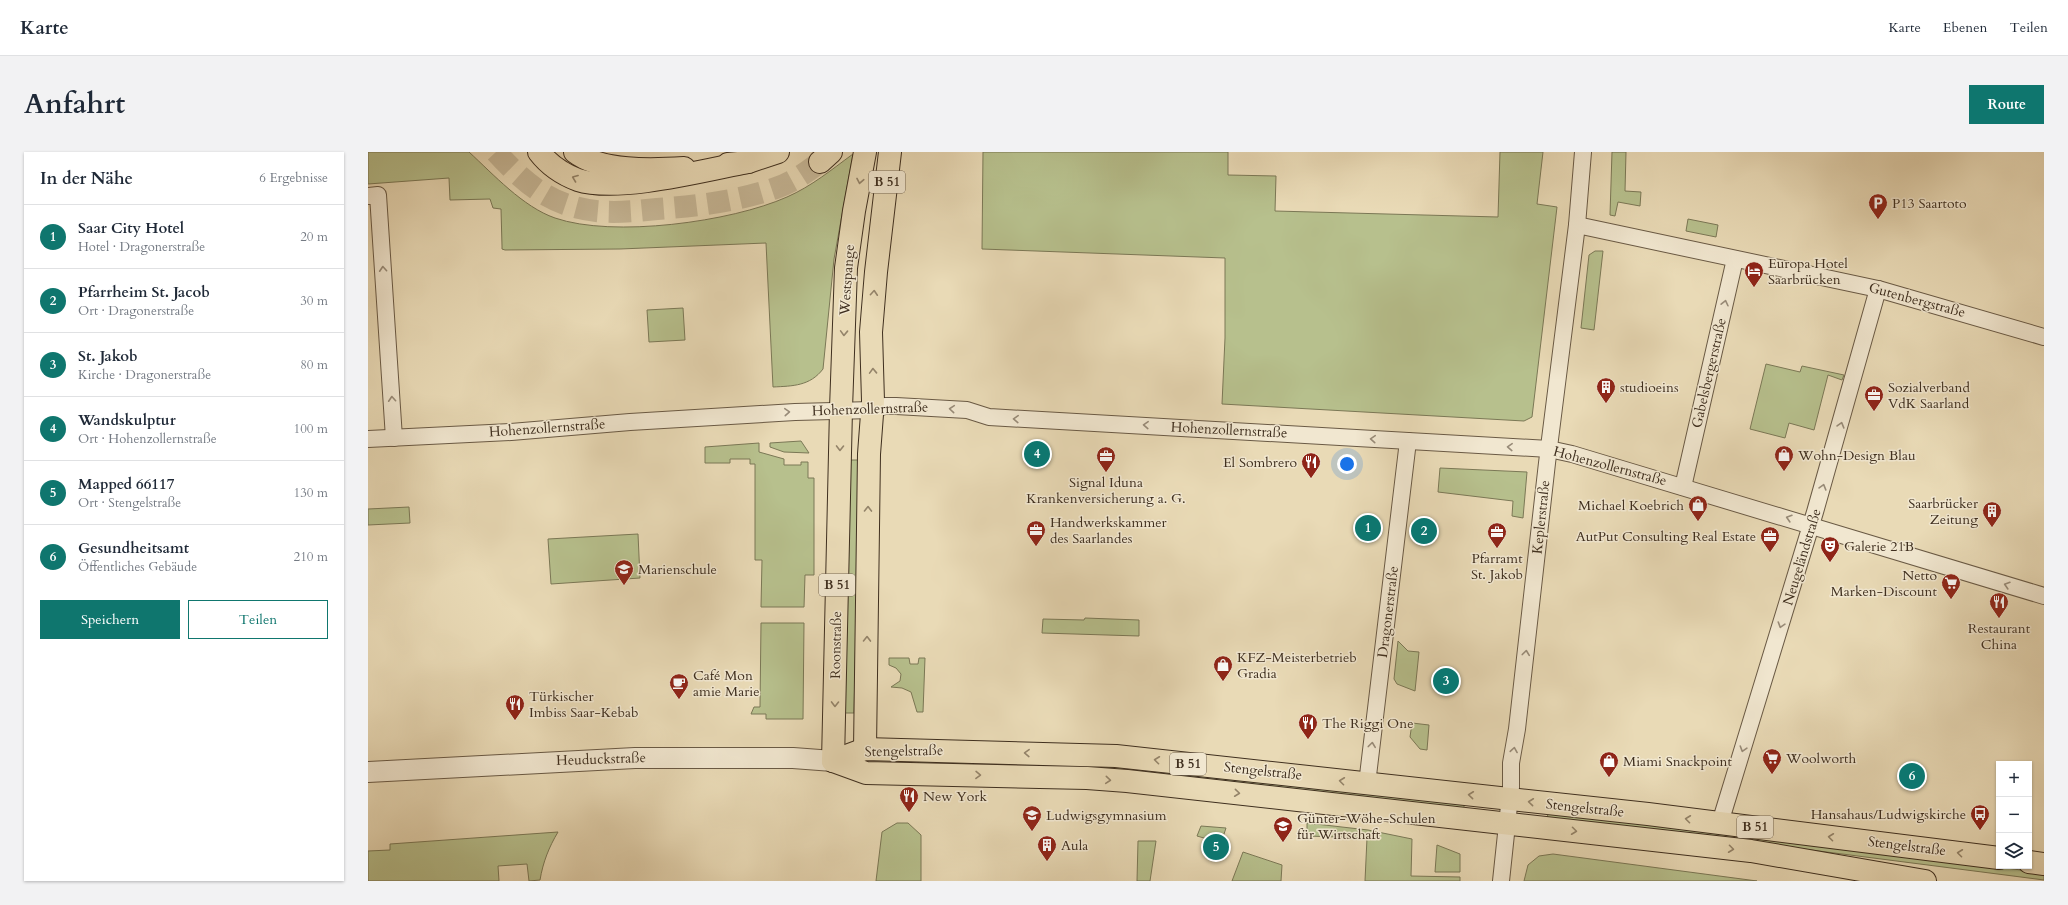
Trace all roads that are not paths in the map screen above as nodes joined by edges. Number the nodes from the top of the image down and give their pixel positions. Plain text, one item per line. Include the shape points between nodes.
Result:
1 (539, 152) edge
2 (574, 152) edge
3 (778, 152) edge
4 (865, 152) edge
5 (890, 152) edge
6 (1582, 152) edge
7 (613, 175) junction
8 (368, 196) edge
9 (1577, 225) junction
10 (1736, 259) junction
11 (1878, 289) junction
12 (2044, 337) edge
13 (841, 409) junction
14 (872, 410) junction
15 (394, 438) junction
16 (368, 439) edge
17 (1408, 441) junction
18 (1549, 449) junction
19 (1683, 487) junction
20 (1811, 525) junction
21 (2044, 596) edge
22 (865, 748) junction
23 (833, 761) junction
24 (368, 772) edge
25 (1367, 784) junction
26 (1510, 800) junction
27 (1508, 823) junction
28 (1720, 823) junction
29 (1996, 858) edge
30 (2032, 862) edge
31 (2044, 864) edge
32 (1501, 881) edge
33 (1925, 881) edge

7 -> 1 main road via 580,180 559,172
2 - 7 main road
3 - 7 main road via 748,162 661,179
4 -> 13 main road, Westspange / B 51 via 846,268
14 -> 5 main road, Westspange / B 51 via 872,332 876,272
6 - 9 street, Keplerstraße
15 -> 8 street via 378,195
9 - 10 street, Gutenbergstraße
9 - 18 street, Keplerstraße
10 - 11 street, Gutenbergstraße
19 -> 10 street, Gabelsbergerstraße
11 - 12 street, Gutenbergstraße
20 -> 11 street, Neugeländstraße
13 - 14 street, Hohenzollernstraße
15 -> 13 street, Hohenzollernstraße
13 -> 23 main road, Roonstraße / B 51
17 -> 14 street, Hohenzollernstraße via 989,417 967,410 934,408 885,406
22 -> 14 main road, B 51 via 869,454
15 - 16 street, Hohenzollernstraße
18 -> 17 street, Hohenzollernstraße
25 -> 17 street, Dragonerstraße
18 - 19 street, Hohenzollernstraße
26 -> 18 street, Keplerstraße via 1510,767 1517,729
20 -> 19 street, Hohenzollernstraße
21 -> 20 street, Hohenzollernstraße
20 -> 28 street, Neugeländstraße
22 - 23 main road, Stengelstraße / B 51
25 -> 22 main road, Stengelstraße / B 51 via 1116,756
23 - 24 street, Heuduckstraße via 727,757 628,758
23 -> 27 main road, Stengelstraße / B 51 via 866,773 1093,778
26 -> 25 main road, Stengelstraße / B 51
26 - 27 street, Keplerstraße
28 -> 26 main road, Stengelstraße / B 51
27 - 32 street, Keplerstraße
27 -> 33 main road, Stengelstraße / B 51 via 1751,851
29 -> 28 main road, Stengelstraße / B 51
30 - 31 main road

